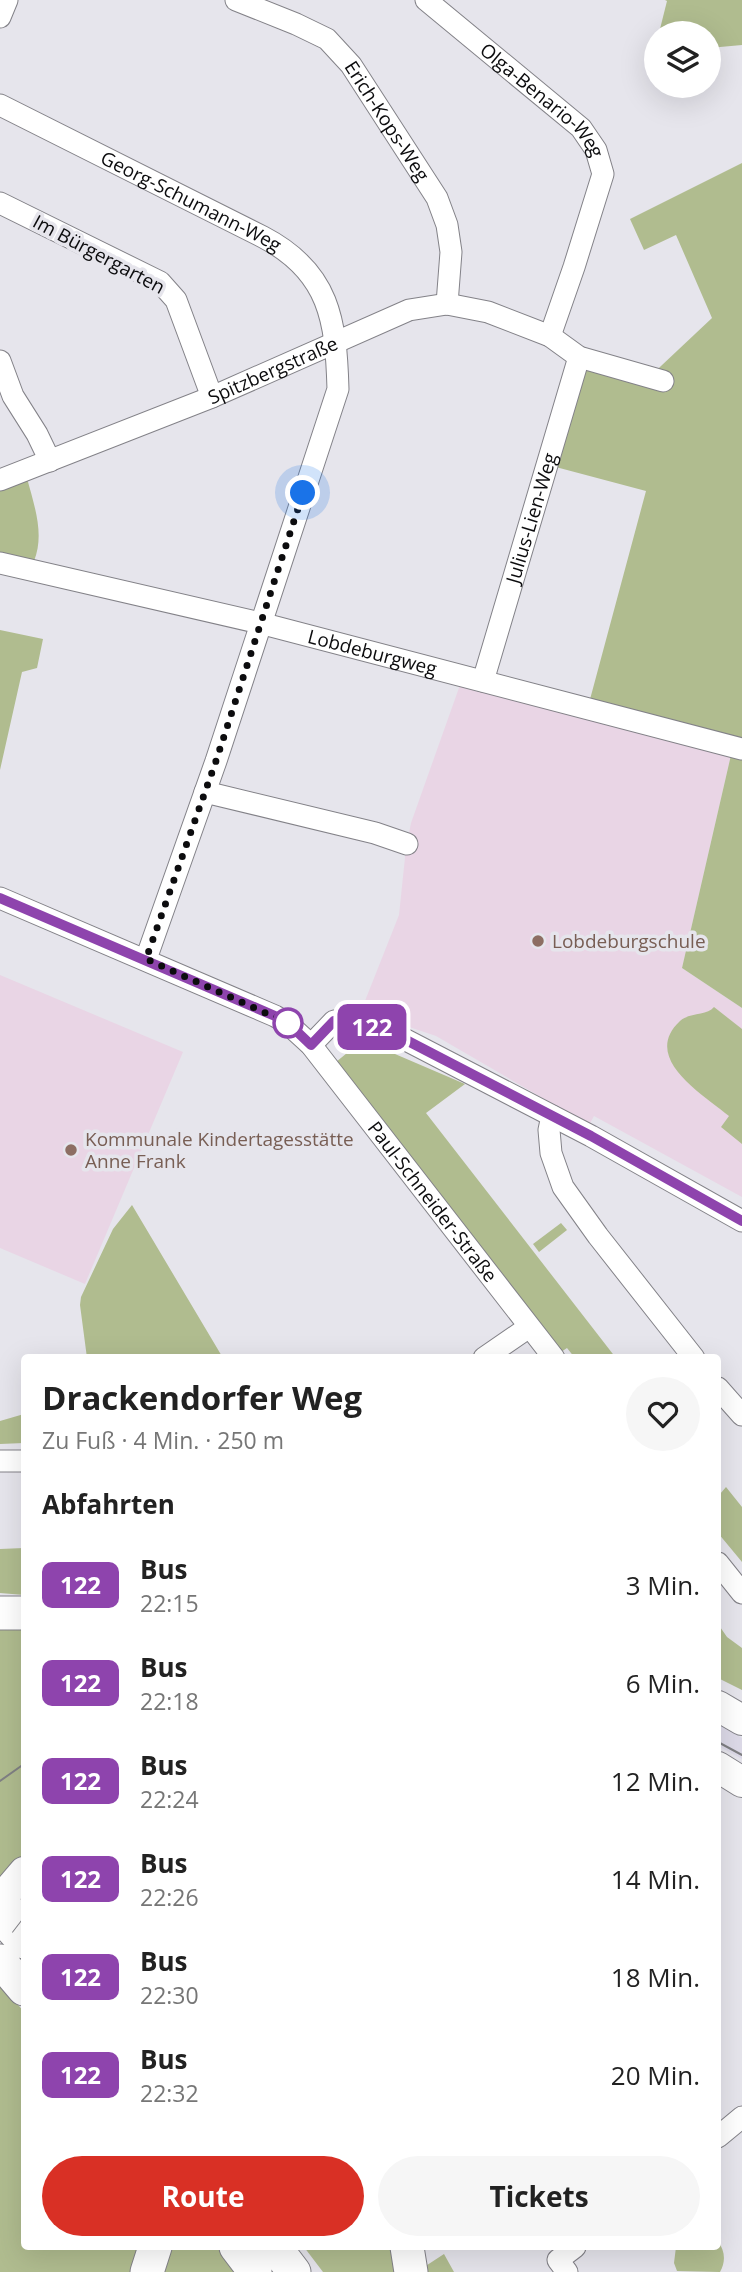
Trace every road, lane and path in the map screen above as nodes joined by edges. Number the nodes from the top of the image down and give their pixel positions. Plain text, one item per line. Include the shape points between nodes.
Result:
1 (7, 0) edge
2 (236, 0) edge
3 (426, 0) edge
4 (0, 18) edge
5 (0, 105) edge
6 (0, 203) edge
7 (447, 304) junction
8 (550, 336) junction
9 (336, 342) junction
10 (579, 357) junction
11 (0, 361) edge
12 (663, 381) dead end
13 (212, 397) junction
14 (50, 461) junction
15 (0, 480) edge
16 (0, 563) edge
17 (260, 622) junction
18 (483, 681) junction
19 (742, 749) edge
20 (205, 792) junction
21 (407, 844) dead end
22 (0, 898) edge
23 (146, 959) junction
24 (311, 1045) junction
25 (552, 1116) junction
26 (742, 1221) edge
27 (529, 1327) junction
28 (490, 1354) edge
29 (551, 1354) edge
30 (691, 1354) edge
31 (721, 1391) edge
32 (742, 1415) edge
33 (0, 1461) edge
34 (21, 1461) edge
35 (721, 1567) edge
36 (742, 1593) edge
37 (0, 1613) edge
38 (21, 1613) edge
39 (721, 1708) edge
40 (742, 1720) edge
41 (721, 1769) edge
42 (742, 1782) edge
43 (21, 1878) edge
44 (7, 1908) edge
45 (21, 1936) edge
46 (0, 1961) edge
47 (21, 1986) edge
48 (742, 2117) edge
49 (721, 2134) edge
50 (154, 2250) edge
51 (238, 2250) edge
52 (277, 2250) edge
53 (407, 2250) edge
54 (571, 2250) edge
55 (147, 2272) edge
56 (255, 2272) edge
57 (294, 2272) edge
58 (411, 2272) edge
59 (567, 2272) edge

1 - 4 street
2 - 7 street, Erich-Kops-Weg via 327,39 351,65 437,198 451,252
3 - 8 street, Olga-Benario-Weg via 581,128 596,150 603,174
5 - 9 street, Georg-Schumann-Weg via 292,255 324,298
6 - 13 street, Im Bürgergarten via 170,290
7 - 8 street, Spitzbergstraße via 488,312
7 - 9 street, Spitzbergstraße via 409,310
8 - 10 street, Spitzbergstraße
9 - 13 street, Spitzbergstraße
9 - 17 street, Georg-Schumann-Weg via 338,389
10 - 12 street, Spitzbergstraße
10 - 18 street, Julius-Lien-Weg
11 - 14 street via 13,396
13 - 14 street, Spitzbergstraße
14 - 15 street, Spitzbergstraße
16 - 17 street, Lobdeburgweg
17 - 18 street, Lobdeburgweg
17 - 20 street, Georg-Schumann-Weg
18 - 19 street, Lobdeburgweg
20 - 21 street
20 - 23 street, Georg-Schumann-Weg
22 - 23 street, Paul-Schneider-Straße
23 - 24 street, Paul-Schneider-Straße via 275,1016
24 - 25 street via 334,1021 346,1019 406,1040
24 - 27 street, Paul-Schneider-Straße
25 - 26 street
25 - 30 street via 551,1153 563,1187
27 - 28 street
27 - 29 street, Paul-Schneider-Straße
31 - 32 street
33 - 34 street
35 - 36 street
37 - 38 main road
39 - 40 main road
41 - 42 main road
43 - 44 main road
44 - 45 main road
46 - 47 main road
48 - 49 street
50 - 55 main road
51 - 56 main road
52 - 57 main road
53 - 58 main road
54 - 59 street via 558,2260

